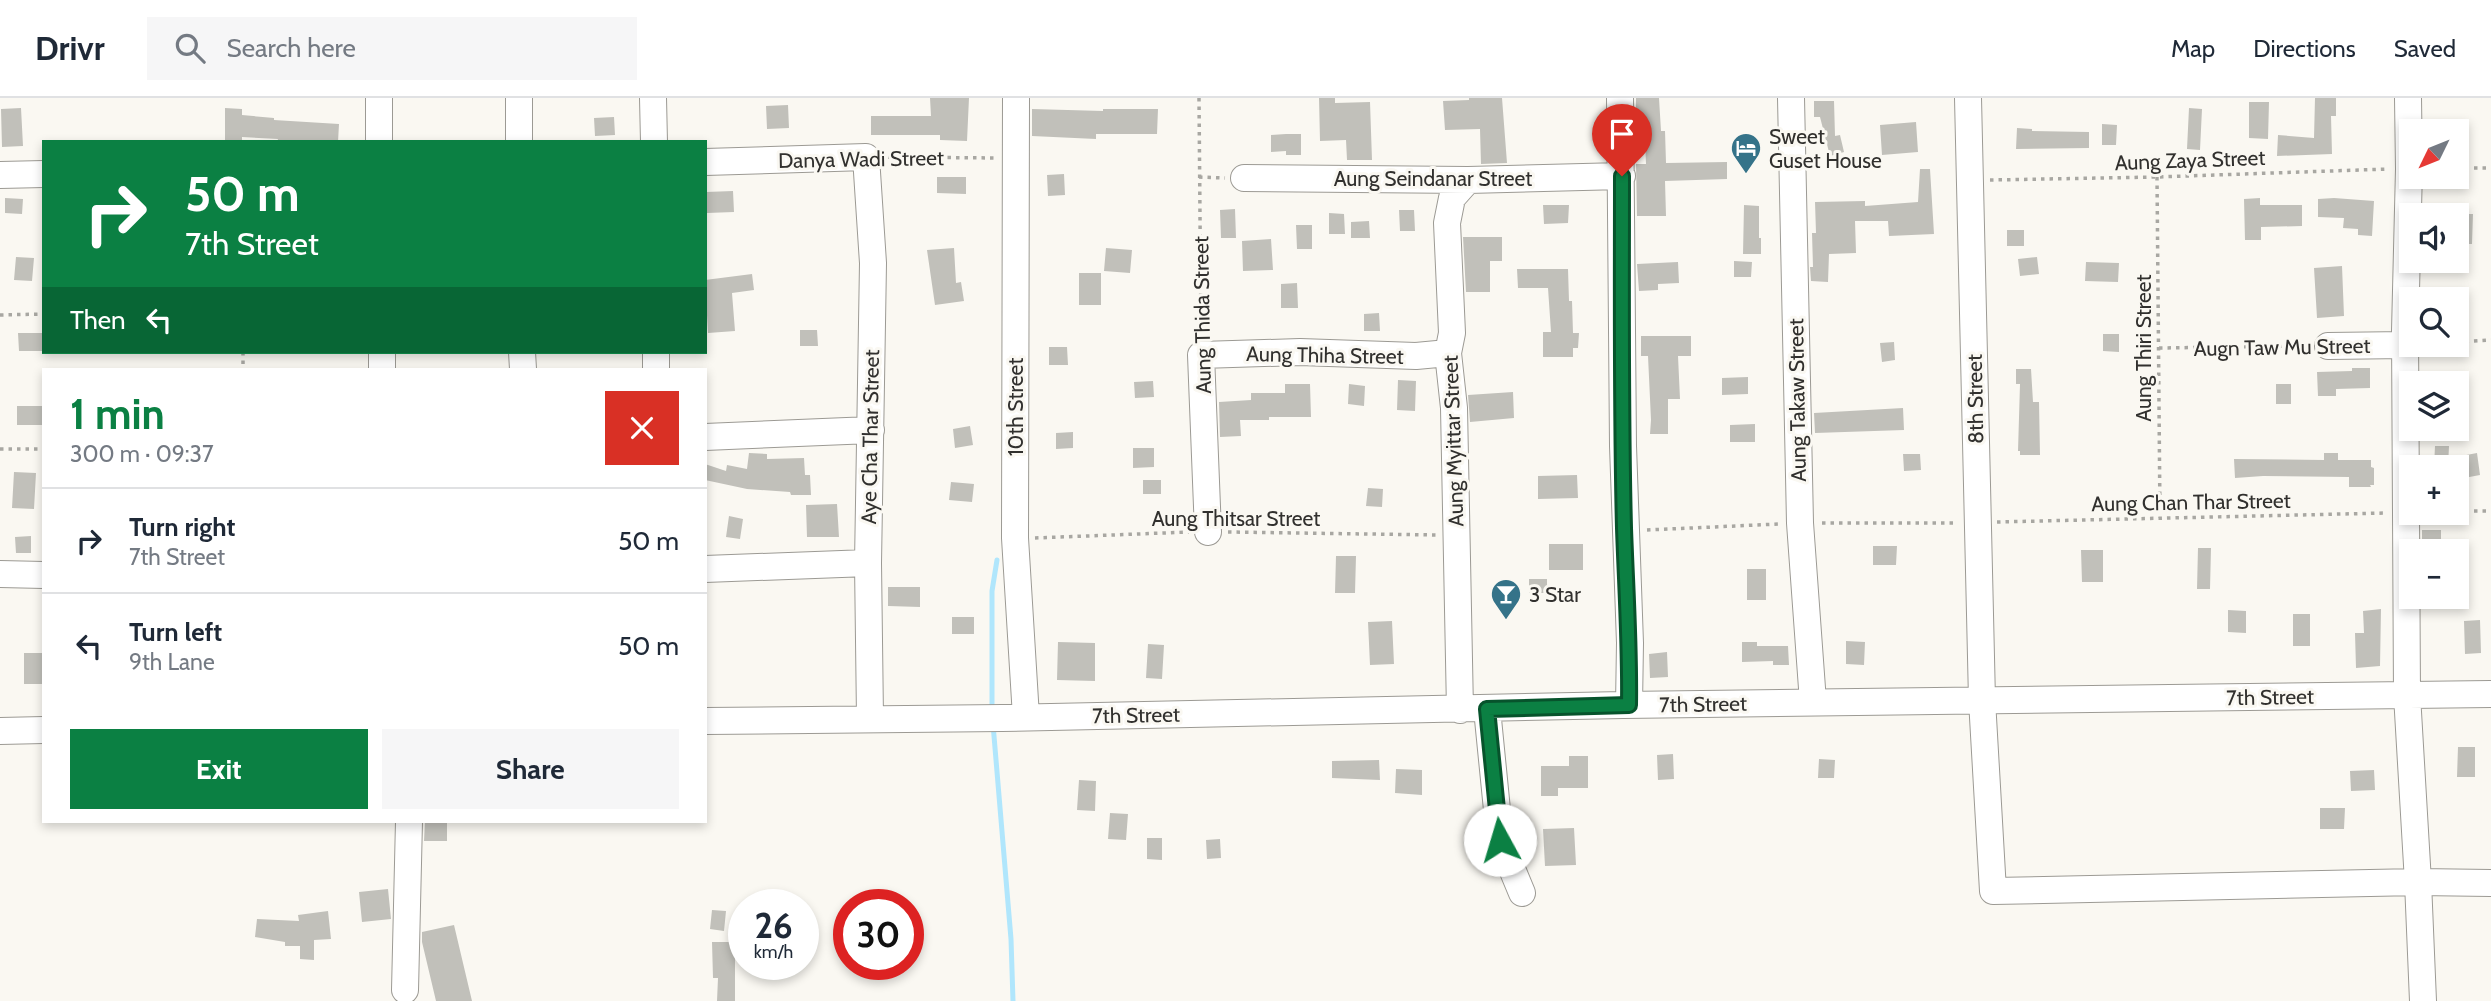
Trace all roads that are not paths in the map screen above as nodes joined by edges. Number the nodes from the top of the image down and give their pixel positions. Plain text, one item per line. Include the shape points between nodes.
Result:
1 (379, 98) edge
2 (519, 98) edge
3 (653, 98) edge
4 (1016, 98) edge
5 (1620, 98) edge
6 (1791, 98) edge
7 (1968, 98) edge
8 (2408, 98) edge
9 (379, 140) edge
10 (519, 140) edge
11 (654, 140) edge
12 (866, 157) joint
13 (707, 162) edge
14 (42, 174) edge
15 (0, 175) edge
16 (1622, 176) junction
17 (1244, 178) dead end
18 (1468, 180) junction
19 (2406, 287) edge
20 (2399, 345) edge
21 (2329, 346) road end
22 (1448, 353) junction
23 (1201, 355) joint
24 (2405, 357) edge
25 (871, 430) junction
26 (707, 437) edge
27 (1208, 532) road end
28 (868, 563) junction
29 (707, 569) edge
30 (0, 574) edge
31 (42, 575) edge
32 (2491, 694) edge
33 (2407, 695) junction
34 (1982, 700) junction
35 (1813, 702) junction
36 (1629, 705) junction
37 (1487, 709) junction
38 (1460, 710) junction
39 (1014, 717) junction
40 (870, 718) junction
41 (707, 721) edge
42 (42, 730) edge
43 (0, 731) edge
44 (410, 823) edge
45 (2418, 882) junction
46 (2491, 883) edge
47 (1522, 893) dead end
48 (405, 990) dead end
49 (2423, 1001) edge

1 - 9 street
2 - 10 street
3 - 11 street
4 - 39 street, 10th Street
5 - 16 street
6 - 35 street, Aung Takaw Street via 1800,523
7 - 34 street, 8th Street
8 - 19 street
12 - 13 street, Danya Wadi Street
12 - 25 street, Aye Cha Thar Street via 873,263
14 - 15 street
16 - 18 street, Aung Seindanar Street
16 - 36 street
17 - 18 street, Aung Seindanar Street
18 - 22 street, Aung Myittar Street via 1452,198 1447,223 1452,320
20 - 21 street, Augn Taw Mu Street
22 - 23 street, Aung Thiha Street
22 - 38 street, Aung Myittar Street via 1454,408
23 - 27 street, Aung Thida Street
24 - 33 street
25 - 26 street
25 - 28 street, Aye Cha Thar Street
28 - 29 street
28 - 40 street, Aye Cha Thar Street
30 - 31 street
32 - 33 street, 7th Street
33 - 34 street, 7th Street
33 - 45 street
34 - 35 street, 7th Street
34 - 45 street, 8th Street via 1993,891
35 - 36 street, 7th Street
36 - 37 street, 7th Street
37 - 38 street, 7th Street
37 - 47 street via 1500,840
38 - 39 street, 7th Street
39 - 40 street, 7th Street
40 - 41 street, 7th Street
42 - 43 street
44 - 48 street
45 - 46 street
45 - 49 street

